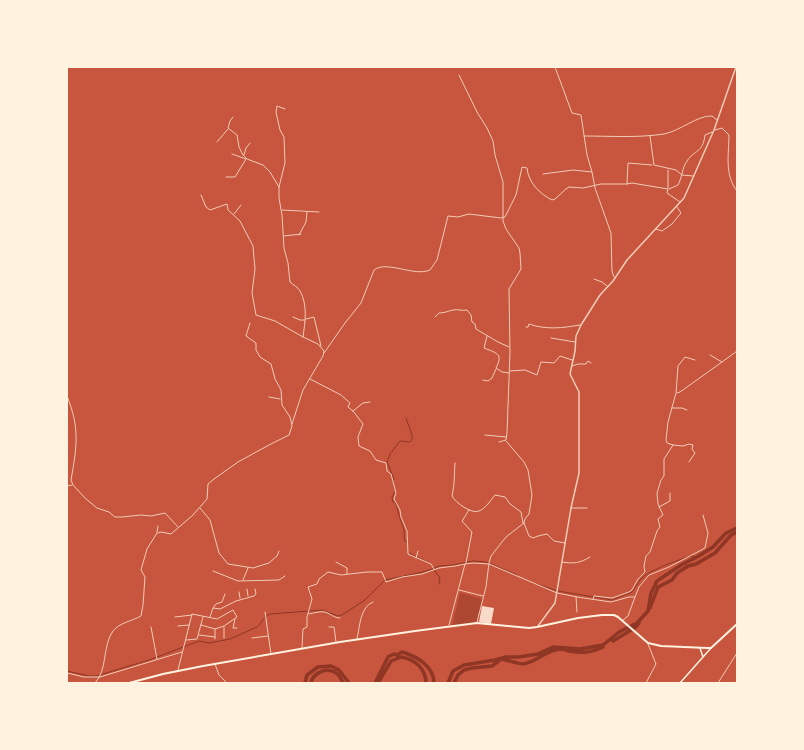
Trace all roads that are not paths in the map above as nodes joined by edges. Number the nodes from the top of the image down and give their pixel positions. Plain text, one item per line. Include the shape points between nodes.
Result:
1 (555, 67) edge
2 (736, 67) edge
3 (459, 75) dead end
4 (285, 109) dead end
5 (233, 117) dead end
6 (717, 121) junction
7 (228, 128) junction
8 (714, 130) junction
9 (650, 134) junction
10 (584, 136) junction
11 (217, 142) dead end
12 (250, 144) dead end
13 (232, 154) dead end
14 (244, 156) junction
15 (246, 159) junction
16 (654, 165) junction
17 (668, 169) junction
18 (592, 172) junction
19 (543, 174) dead end
20 (682, 175) junction
21 (693, 176) junction
22 (226, 177) dead end
23 (627, 184) junction
24 (595, 185) junction
25 (279, 187) junction
26 (668, 189) junction
27 (737, 191) edge
28 (201, 195) dead end
29 (681, 202) junction
30 (241, 205) dead end
31 (677, 206) junction
32 (281, 210) junction
33 (307, 212) junction
34 (319, 212) dead end
35 (234, 215) junction
36 (503, 218) junction
37 (656, 229) junction
38 (284, 236) junction
39 (615, 278) junction
40 (594, 280) dead end
41 (608, 286) junction
42 (293, 317) dead end
43 (435, 317) dead end
44 (305, 319) junction
45 (250, 323) dead end
46 (581, 325) junction
47 (526, 327) dead end
48 (487, 336) junction
49 (303, 337) junction
50 (551, 338) dead end
51 (575, 342) junction
52 (321, 347) junction
53 (510, 347) junction
54 (737, 351) edge
55 (324, 353) junction
56 (710, 355) dead end
57 (573, 360) junction
58 (695, 360) dead end
59 (722, 362) junction
60 (591, 363) dead end
61 (571, 366) junction
62 (496, 368) junction
63 (509, 372) junction
64 (310, 379) junction
65 (483, 380) dead end
66 (676, 393) junction
67 (67, 396) edge
68 (269, 397) dead end
69 (281, 399) junction
70 (370, 402) dead end
71 (671, 408) junction
72 (688, 410) dead end
73 (353, 411) junction
74 (291, 424) junction
75 (485, 435) dead end
76 (507, 438) junction
77 (505, 441) junction
78 (499, 442) dead end
79 (673, 445) junction
80 (689, 462) dead end
81 (456, 463) dead end
82 (67, 486) edge
83 (72, 486) junction
84 (670, 493) dead end
85 (659, 507) junction
86 (200, 508) junction
87 (571, 508) junction
88 (587, 508) dead end
89 (469, 510) junction
90 (703, 515) dead end
91 (524, 523) junction
92 (158, 526) dead end
93 (178, 528) junction
94 (157, 533) junction
95 (565, 543) junction
96 (279, 551) dead end
97 (418, 551) dead end
98 (590, 557) dead end
99 (416, 558) junction
100 (336, 562) dead end
101 (562, 562) junction
102 (466, 563) junction
103 (489, 563) junction
104 (249, 568) junction
105 (434, 569) junction
106 (213, 571) dead end
107 (645, 573) junction
108 (347, 575) junction
109 (285, 576) dead end
110 (646, 577) junction
111 (243, 581) junction
112 (255, 589) dead end
113 (247, 590) dead end
114 (459, 590) junction
115 (239, 592) dead end
116 (557, 592) junction
117 (225, 594) dead end
118 (484, 596) junction
119 (248, 597) junction
120 (576, 597) junction
121 (635, 597) junction
122 (241, 599) junction
123 (593, 599) junction
124 (373, 602) dead end
125 (213, 608) junction
126 (265, 612) dead end
127 (577, 612) dead end
128 (308, 613) junction
129 (192, 615) junction
130 (203, 616) junction
131 (175, 617) dead end
132 (210, 618) junction
133 (340, 618) dead end
134 (235, 619) junction
135 (623, 620) junction
136 (477, 623) junction
137 (737, 624) edge
138 (190, 625) junction
139 (201, 625) junction
140 (178, 626) dead end
141 (224, 626) junction
142 (449, 626) junction
143 (151, 627) dead end
144 (329, 627) dead end
145 (537, 627) junction
146 (238, 628) dead end
147 (215, 629) junction
148 (198, 635) junction
149 (268, 636) junction
150 (224, 638) dead end
151 (252, 638) dead end
152 (357, 639) junction
153 (185, 640) junction
154 (336, 642) junction
155 (648, 643) junction
156 (302, 648) junction
157 (700, 648) junction
158 (711, 648) junction
159 (182, 651) junction
160 (737, 653) edge
161 (271, 654) junction
162 (703, 657) junction
163 (157, 658) junction
164 (215, 664) junction
165 (178, 671) junction
166 (67, 673) edge
167 (100, 677) junction
168 (681, 682) edge
169 (94, 683) edge
170 (129, 683) edge
171 (227, 683) edge
172 (646, 683) edge
173 (718, 683) edge

1 - 10 street via 572,113 581,115
2 - 6 street
3 - 36 street via 493,141 503,182
4 - 25 street via 277,106 276,112 284,137 285,162
5 - 7 street
6 - 8 street
6 - 9 street via 712,116 706,116 665,134
7 - 11 street
7 - 14 street via 237,135
8 - 20 street via 705,135 699,150 687,160
8 - 21 street
8 - 27 street via 722,128 729,135 728,166
9 - 10 street
9 - 16 street
10 - 18 street
12 - 14 street
13 - 15 street
14 - 15 street
15 - 22 street via 235,177
15 - 25 street via 264,165
16 - 17 street
16 - 23 street via 628,163
17 - 20 street via 676,170
17 - 26 street
18 - 19 street via 573,170
18 - 24 street
20 - 21 street
20 - 26 street via 678,185
21 - 29 street
23 - 24 street
23 - 26 street
24 - 36 street via 583,188 569,187 551,200 532,183 527,168 522,167 516,195
24 - 39 street via 611,234 612,271
25 - 32 street
26 - 29 street via 667,193
28 - 35 street via 208,209 212,210 226,204
29 - 31 street
30 - 35 street
31 - 37 street
31 - 37 street via 681,213 672,224 662,232
32 - 33 street
32 - 38 street
33 - 34 street
33 - 38 street via 300,235
35 - 49 street via 253,246 255,269 252,293 256,315 274,321
36 - 53 street via 506,229 519,248 521,269 509,289
36 - 55 street via 469,214 448,216 437,260 433,268 427,272 376,268 361,303
37 - 39 street via 627,260
38 - 44 street via 290,282 300,290
39 - 41 street
40 - 41 street
41 - 46 street via 600,294
42 - 44 street
43 - 48 street via 439,313 467,310 476,328
44 - 49 street
44 - 52 street via 314,317
45 - 69 street via 246,336 256,343 260,357 271,364 281,390
46 - 47 street via 554,329 529,324
46 - 51 street
48 - 53 street
48 - 62 street via 484,348 499,356
49 - 52 street
50 - 51 street
51 - 57 street
52 - 55 street
53 - 63 street
54 - 59 street
55 - 64 street
56 - 59 street
57 - 61 street
57 - 63 street via 560,356 554,363 541,362 537,375 524,370
58 - 66 street via 685,357 678,364
59 - 66 street
60 - 61 street via 588,361 586,364
61 - 87 street via 572,378 579,392 580,467
62 - 63 street via 502,372
62 - 65 street via 492,379
63 - 76 street
64 - 73 street via 341,395 350,403 348,406
64 - 74 street
66 - 71 street
67 - 83 street via 77,434
68 - 69 street
69 - 74 street
70 - 73 street
71 - 72 street
71 - 79 street via 666,440
73 - 99 street via 364,425 359,433 359,446 370,450 376,460 386,463 387,472 392,474 396,493 394,499 407,531 408,554
74 - 86 street via 288,437 238,462 210,482 207,499
75 - 76 street
76 - 77 street
77 - 78 street
77 - 91 street via 527,467 532,495 529,516
79 - 80 street via 693,445 695,453
79 - 85 street via 664,460 664,476 657,493
81 - 89 street via 452,496
82 - 83 street
83 - 93 street via 97,508 115,517 165,513
84 - 85 street via 670,501
85 - 107 street via 662,516 658,519 660,527 646,556
86 - 93 street
86 - 104 street via 210,520 218,552 222,558 231,565
87 - 88 street
87 - 95 street
89 - 91 street via 480,511 497,494 505,497 520,511
89 - 102 street via 462,521 472,532
90 - 110 street via 708,533 705,548
91 - 95 street via 531,538 547,534 554,541
91 - 103 street via 501,542
92 - 94 street
93 - 94 street via 170,534
94 - 167 street via 147,549 142,570 145,577 141,616 114,631
95 - 101 street
96 - 104 street via 268,564
97 - 99 street
98 - 101 street via 572,564
99 - 105 street via 431,564
100 - 108 street via 347,568
101 - 116 street
102 - 103 street
102 - 105 street
102 - 114 street
103 - 116 street
103 - 118 street
104 - 111 street
105 - 108 street via 385,582 382,572
106 - 111 street via 235,581
107 - 110 street
107 - 123 street via 632,590 612,598 594,596
108 - 128 street via 328,572 317,584 308,586 312,599
109 - 111 street via 279,580
110 - 121 street
112 - 119 street via 255,595
113 - 119 street
114 - 118 street
114 - 142 street
115 - 122 street
116 - 120 street
116 - 145 street via 554,605
117 - 125 street via 222,602
118 - 136 street
119 - 122 street
120 - 123 street
120 - 127 street
121 - 123 street via 612,602
121 - 135 street via 628,616
122 - 125 street via 220,609
124 - 152 street via 364,608
125 - 132 street
126 - 149 street
128 - 133 street via 322,612
128 - 156 street via 307,627 303,629
129 - 130 street
129 - 131 street
129 - 138 street
130 - 132 street
130 - 139 street
132 - 134 street via 218,619 233,610 237,617
134 - 141 street
134 - 146 street via 233,628
135 - 145 main road via 610,615 578,618
135 - 155 main road
136 - 142 main road
136 - 145 main road
137 - 158 main road
138 - 140 street
138 - 153 street
139 - 147 street
139 - 148 street
141 - 147 street
141 - 150 street
142 - 152 main road
143 - 163 street
144 - 154 street via 334,627
147 - 148 street via 215,638
148 - 153 street via 196,640
149 - 151 street
149 - 161 street
152 - 154 main road
153 - 159 street
154 - 156 main road
155 - 157 main road
155 - 172 street via 656,666
156 - 161 main road
157 - 158 main road
157 - 162 main road
158 - 162 main road
159 - 163 street
159 - 165 street
160 - 173 street
161 - 164 main road
162 - 168 main road
163 - 167 street
164 - 165 main road
164 - 171 street via 219,675
165 - 170 main road
166 - 167 street
167 - 169 street

